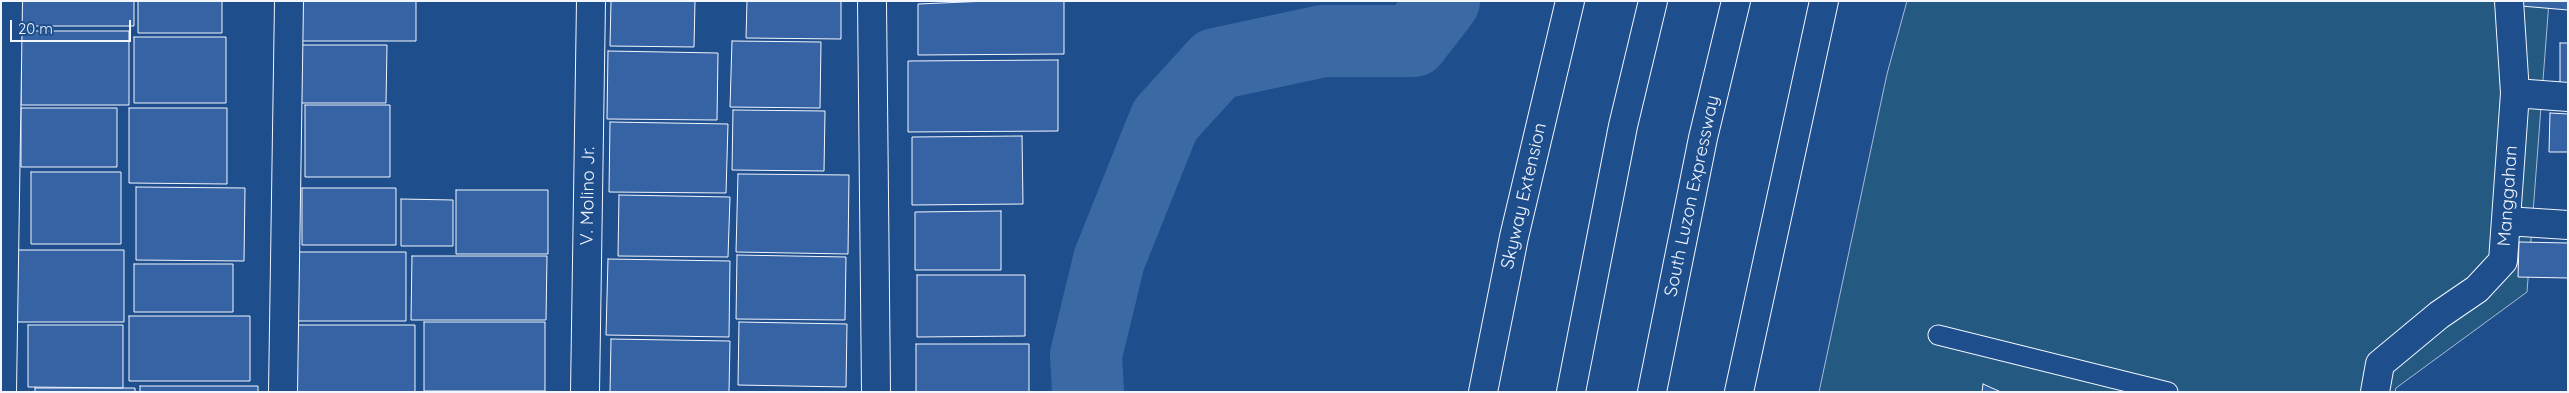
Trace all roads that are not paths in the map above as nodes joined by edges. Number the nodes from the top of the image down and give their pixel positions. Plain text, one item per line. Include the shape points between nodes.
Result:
1 (8, 1) edge
2 (289, 1) edge
3 (591, 1) edge
4 (872, 1) edge
5 (1570, 1) edge
6 (1653, 1) edge
7 (1736, 1) edge
8 (1824, 1) edge
9 (2509, 1) edge
10 (2515, 93) junction
11 (2568, 97) edge
12 (2506, 221) junction
13 (2568, 225) edge
14 (1938, 334) dead end
15 (2126, 386) edge
16 (2, 392) edge
17 (283, 392) edge
18 (585, 392) edge
19 (876, 392) edge
20 (1483, 392) edge
21 (1571, 392) edge
22 (1652, 392) edge
23 (1739, 392) edge
24 (2168, 392) edge
25 (2375, 392) edge

1 - 16 main road
2 - 17 main road
3 - 18 main road, V. Molino Jr.
4 - 19 main road
5 - 20 main road, Skyway Extension via 1514,237
6 - 21 main road via 1623,126
7 - 22 main road, South Luzon Expressway via 1703,138
8 - 23 main road
9 - 10 main road, Manggahan
10 - 11 main road
10 - 12 main road, Manggahan
12 - 13 main road
12 - 25 main road, Manggahan via 2503,261 2477,289 2439,315 2380,364
14 - 15 lane
15 - 24 lane

